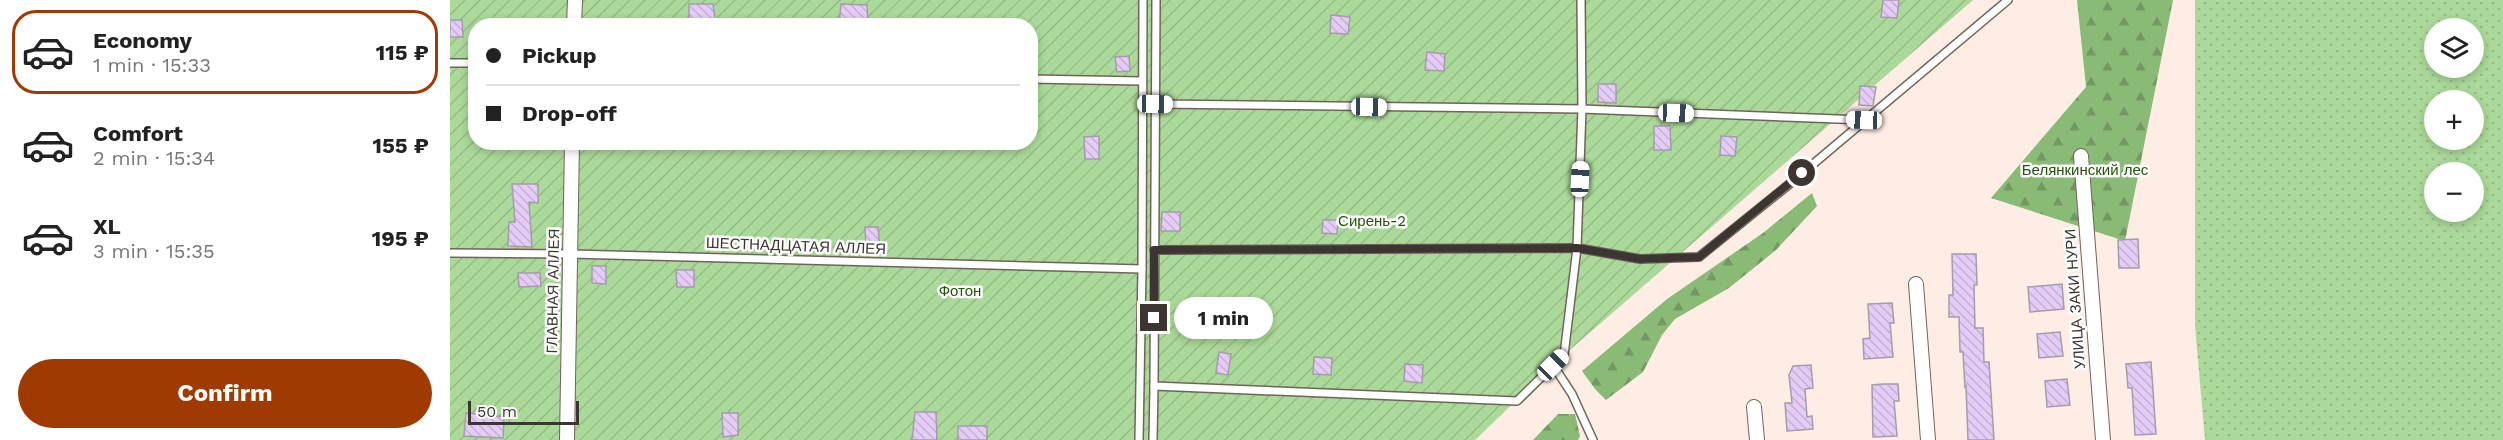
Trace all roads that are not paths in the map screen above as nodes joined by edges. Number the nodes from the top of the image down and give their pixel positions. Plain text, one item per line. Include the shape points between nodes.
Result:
1 (574, 0) edge
2 (1143, 0) edge
3 (1155, 0) edge
4 (1581, 0) edge
5 (2008, 0) edge
6 (574, 18) edge
7 (450, 63) edge
8 (468, 63) edge
9 (1038, 79) edge
10 (1142, 81) junction
11 (1155, 104) junction
12 (1582, 109) junction
13 (1864, 120) junction
14 (572, 150) edge
15 (2081, 156) dead end
16 (1577, 248) junction
17 (1154, 250) junction
18 (450, 254) edge
19 (571, 254) junction
20 (1142, 269) junction
21 (1916, 284) dead end
22 (1553, 365) junction
23 (1154, 386) junction
24 (1754, 407) dead end
25 (567, 440) edge
26 (1139, 440) edge
27 (1153, 440) edge
28 (1593, 440) edge
29 (1757, 440) edge
30 (1928, 440) edge
31 (2103, 440) edge

1 - 6 street
2 - 10 lane
3 - 11 lane
4 - 12 lane
5 - 13 lane
7 - 8 lane
9 - 10 lane
10 - 20 lane
11 - 12 lane
11 - 17 lane
12 - 13 lane
12 - 16 lane
13 - 16 lane via 1699,257 1640,259
14 - 19 street, ГЛАВНАЯ АЛЛЕЯ
15 - 31 street, УЛИЦА ЗАКИ НУРИ
16 - 17 lane
16 - 22 lane via 1564,355
17 - 23 lane
18 - 19 lane, ШЕСТНАДЦАТАЯ АЛЛЕЯ
19 - 20 lane, ШЕСТНАДЦАТАЯ АЛЛЕЯ
19 - 25 street, ГЛАВНАЯ АЛЛЕЯ
20 - 26 lane
21 - 30 street
22 - 23 lane via 1517,401
22 - 28 lane via 1572,394
23 - 27 lane
24 - 29 street

